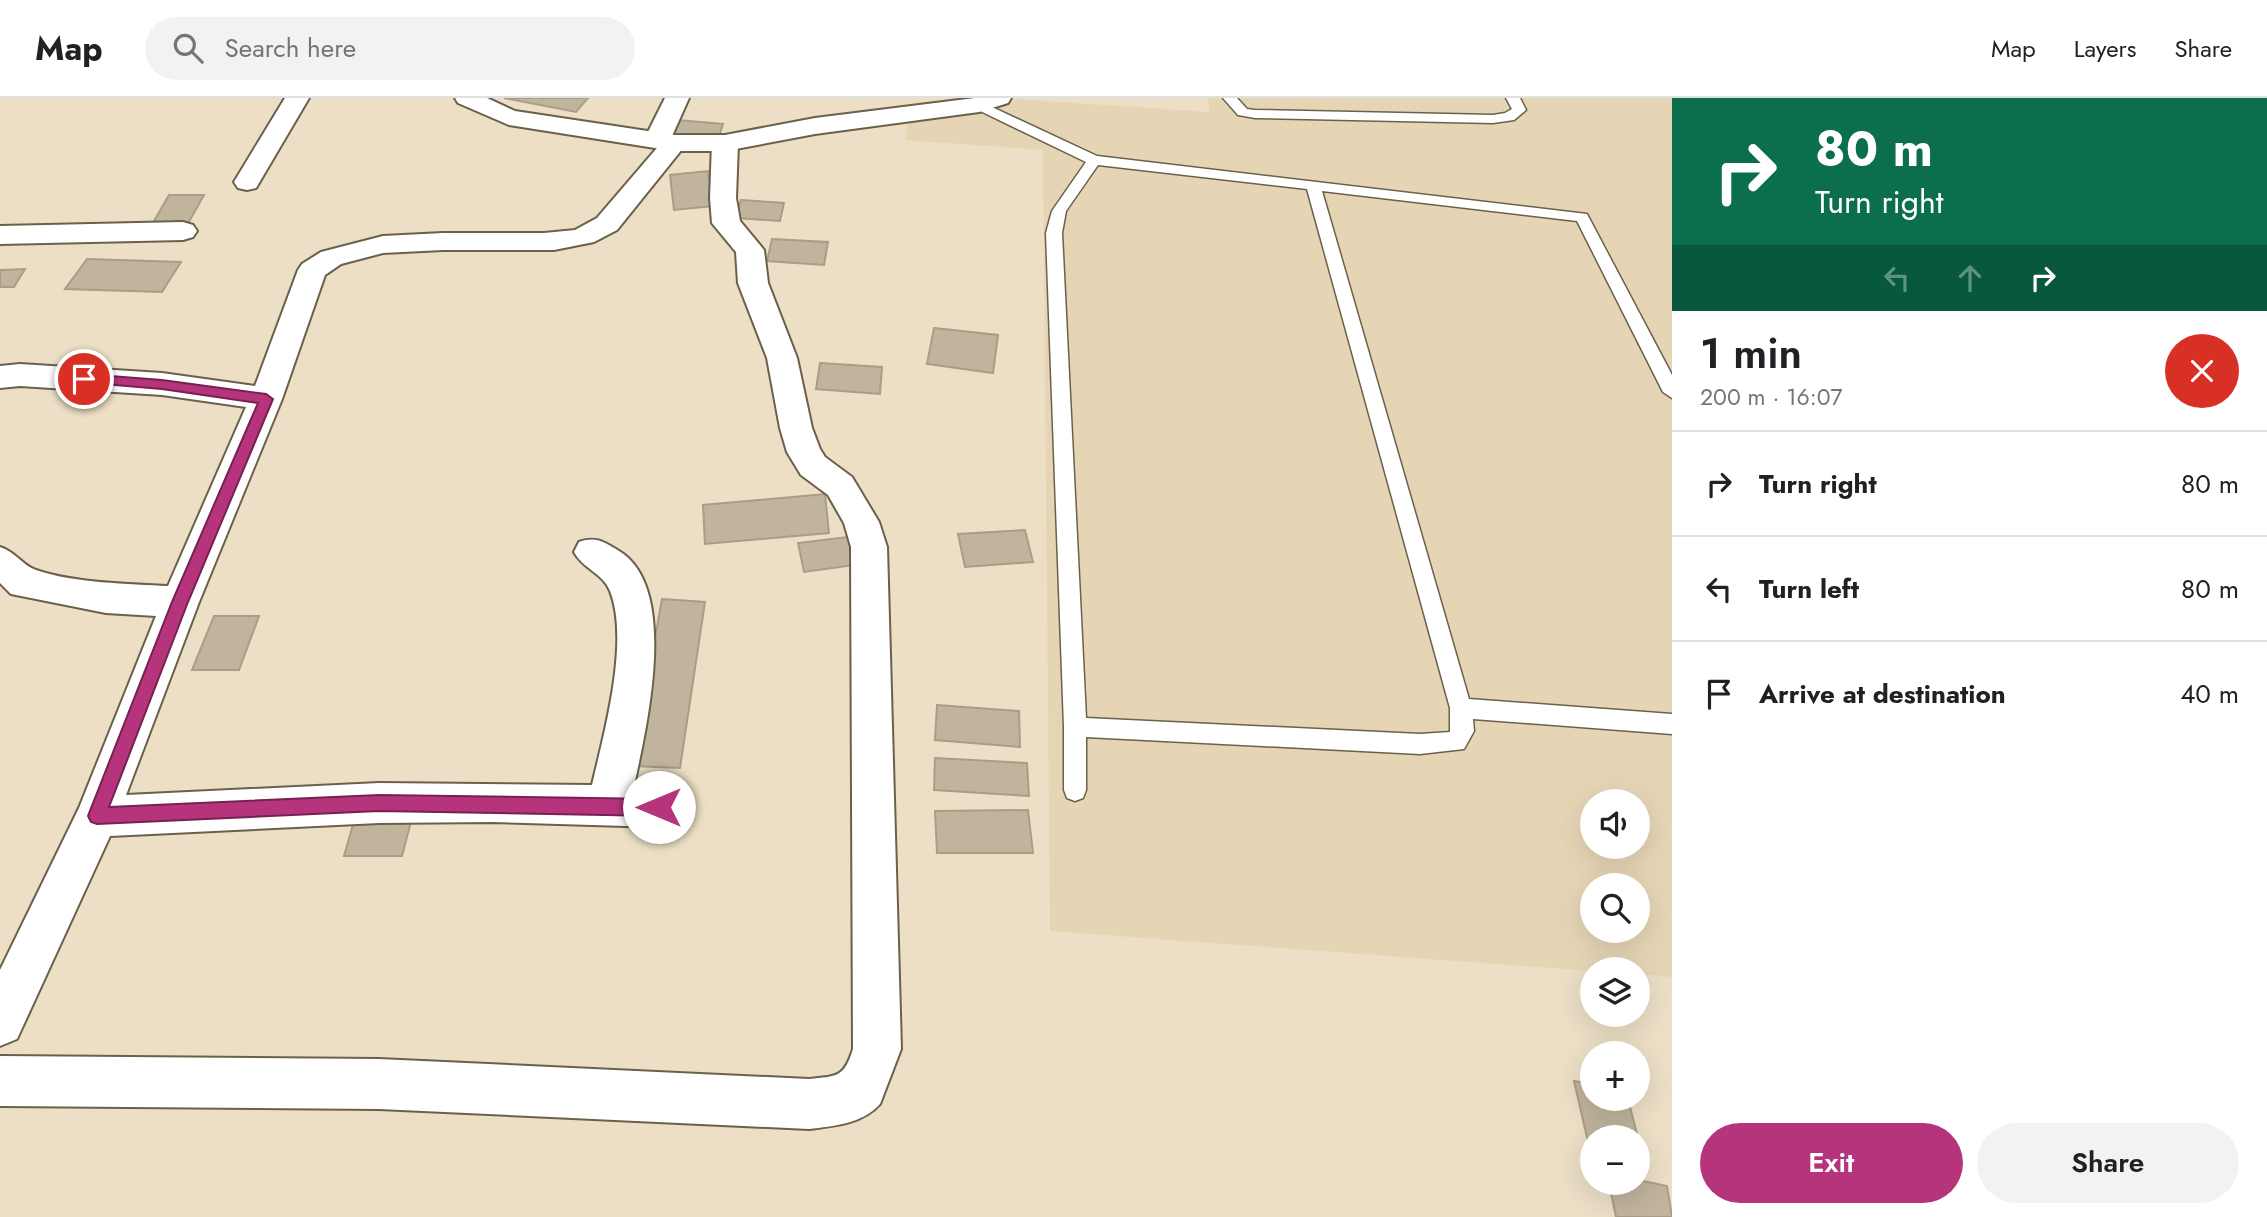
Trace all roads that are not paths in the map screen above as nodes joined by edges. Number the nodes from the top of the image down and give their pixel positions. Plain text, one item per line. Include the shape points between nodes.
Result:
1 (297, 98) edge
2 (467, 98) edge
3 (677, 98) edge
4 (1230, 98) edge
5 (1513, 98) edge
6 (989, 102) edge
7 (666, 141) junction
8 (725, 143) junction
9 (1094, 160) junction
10 (247, 182) dead end
11 (1314, 187) junction
12 (183, 231) dead end
13 (0, 235) edge
14 (0, 377) edge
15 (1672, 392) edge
16 (266, 399) junction
17 (592, 552) dead end
18 (0, 561) edge
19 (180, 602) junction
20 (1461, 708) junction
21 (1672, 724) edge
22 (1075, 727) junction
23 (1075, 790) dead end
24 (608, 807) junction
25 (659, 807) dead end
26 (97, 816) junction
27 (0, 1022) edge
28 (0, 1081) edge

1 - 10 street
2 - 7 street via 509,118
3 - 7 street
4 - 5 lane via 1243,112 1255,114 1468,119 1509,117 1519,110
6 - 8 street via 815,125
6 - 9 lane
7 - 8 street
7 - 16 street via 646,181 602,228 583,236 549,242 374,246 324,260 312,270
8 - 28 street via 726,223 750,250 753,283 782,359 804,453 813,466 840,486 861,522 869,547 877,1049 868,1083 850,1100 809,1104 379,1084
9 - 11 lane
9 - 22 lane via 1059,211 1054,233
11 - 15 lane via 1583,217
11 - 20 lane
12 - 13 street
14 - 16 street via 162,384
16 - 19 street
17 - 24 street via 619,571 635,621 632,694
18 - 19 street via 24,583 106,598
19 - 26 street
20 - 21 lane
20 - 22 lane via 1463,731 1456,742 1420,744
22 - 23 lane
24 - 25 street
24 - 26 street via 379,803
26 - 27 street

